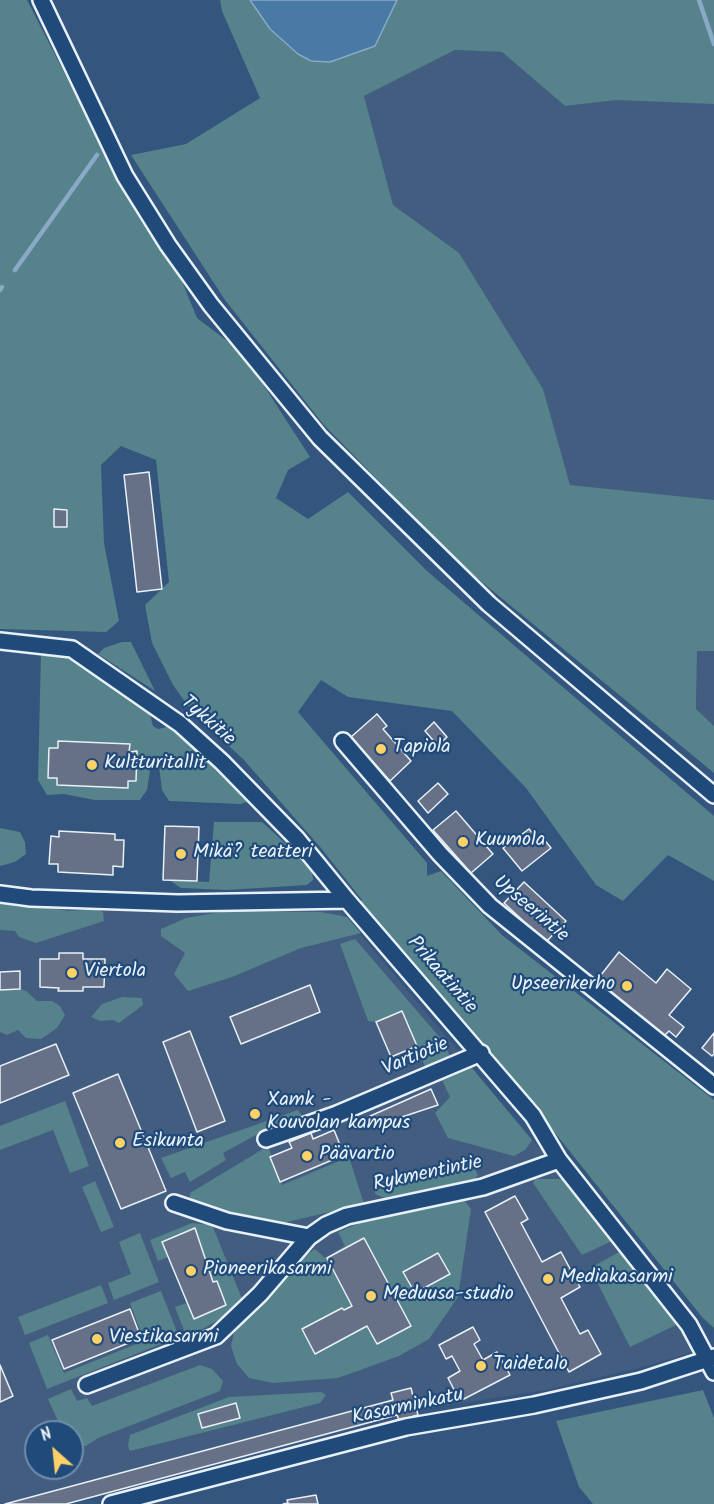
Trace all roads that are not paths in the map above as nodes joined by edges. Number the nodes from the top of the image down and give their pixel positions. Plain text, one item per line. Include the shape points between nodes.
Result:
1 (41, 0) edge
2 (0, 641) edge
3 (343, 741) dead end
4 (714, 795) edge
5 (0, 894) edge
6 (347, 900) junction
7 (481, 1053) junction
8 (714, 1086) edge
9 (266, 1139) dead end
10 (559, 1160) junction
11 (174, 1203) dead end
12 (309, 1237) junction
13 (712, 1363) edge
14 (87, 1385) dead end
15 (111, 1504) edge

1 - 4 street via 125,176 168,245 211,305 320,438 489,604
2 - 6 street, Tykkitie via 72,649 180,724 297,839
3 - 8 street, Upseerintie via 490,906
5 - 6 street via 178,903
6 - 7 street, Prikaatintie
7 - 9 street, Vartiotie via 337,1114
7 - 10 street, Prikaatintie via 533,1116
10 - 12 street, Rykmentintie via 483,1187 347,1216
10 - 13 street, Prikaatintie via 680,1313
11 - 12 street via 227,1221
12 - 14 street, Rykmentintie via 260,1294 216,1336
13 - 15 street, Kasarminkatu via 534,1405 406,1427

